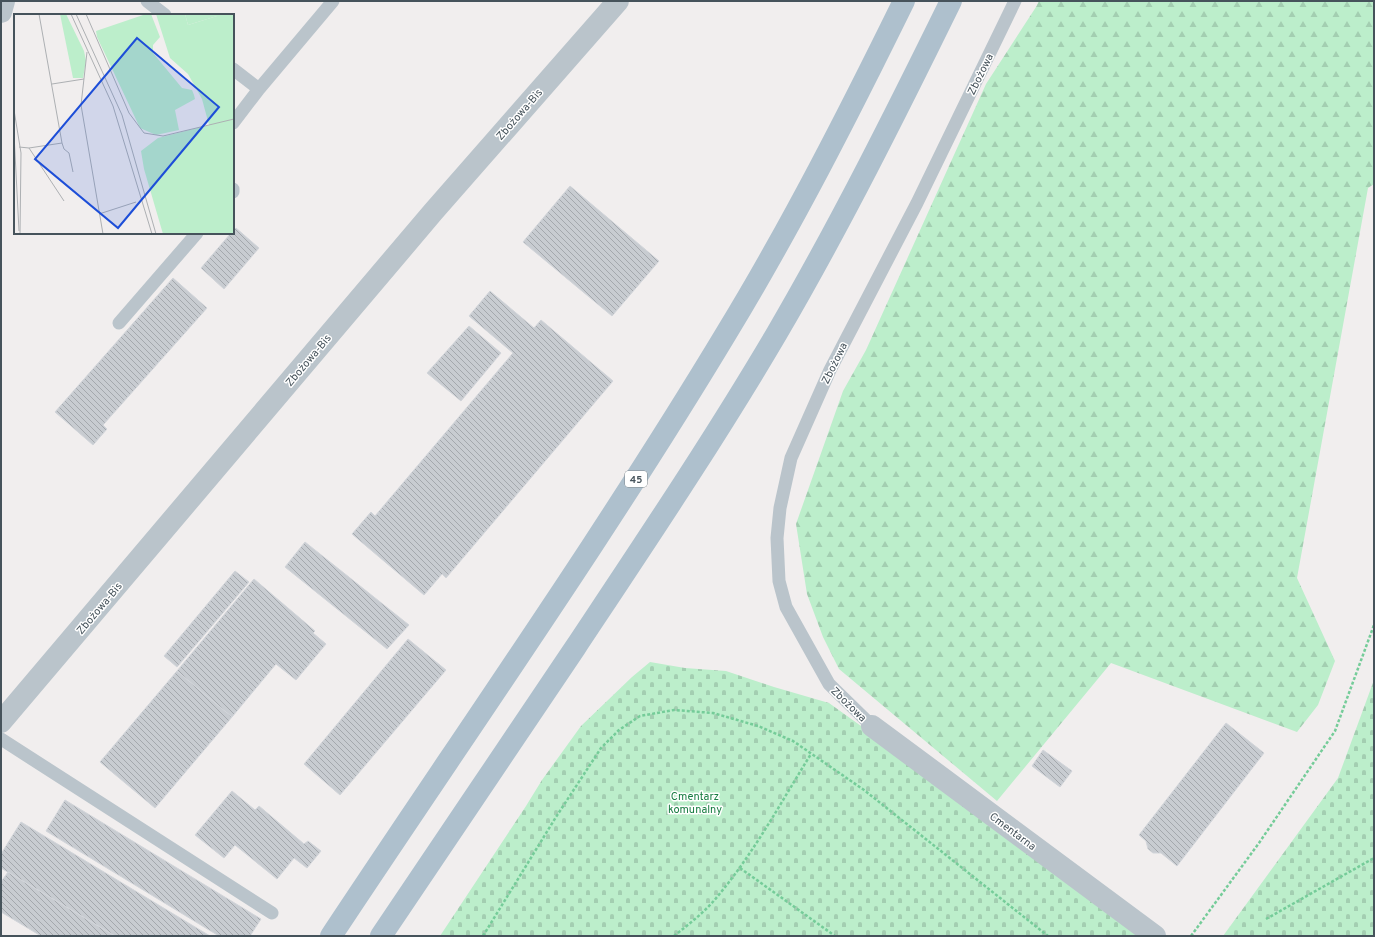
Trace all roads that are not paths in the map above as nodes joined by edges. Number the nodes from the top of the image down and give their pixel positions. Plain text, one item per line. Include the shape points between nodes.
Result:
1 (4, 1) edge
2 (147, 1) edge
3 (333, 1) edge
4 (618, 1) edge
5 (904, 1) edge
6 (951, 1) edge
7 (1015, 1) edge
8 (1, 12) edge
9 (164, 14) edge
10 (234, 70) edge
11 (259, 89) junction
12 (234, 122) edge
13 (197, 234) edge
14 (119, 323) dead end
15 (1, 722) edge
16 (872, 726) joint
17 (1, 739) edge
18 (272, 913) dead end
19 (331, 936) edge
20 (381, 936) edge
21 (1154, 936) edge

1 - 8 street
2 - 9 lane
3 - 11 lane
4 - 15 street, Zbożowa-Bis via 433,212
5 - 19 main road, 45 via 853,105 728,331 588,552
6 - 20 main road via 894,118 776,333 620,580
7 - 16 lane, Zbożowa via 917,203 830,370 792,458 780,508 776,538 779,581 786,607 829,684
10 - 11 lane
11 - 12 lane
13 - 14 lane
16 - 21 street, Cmentarna
17 - 18 lane

